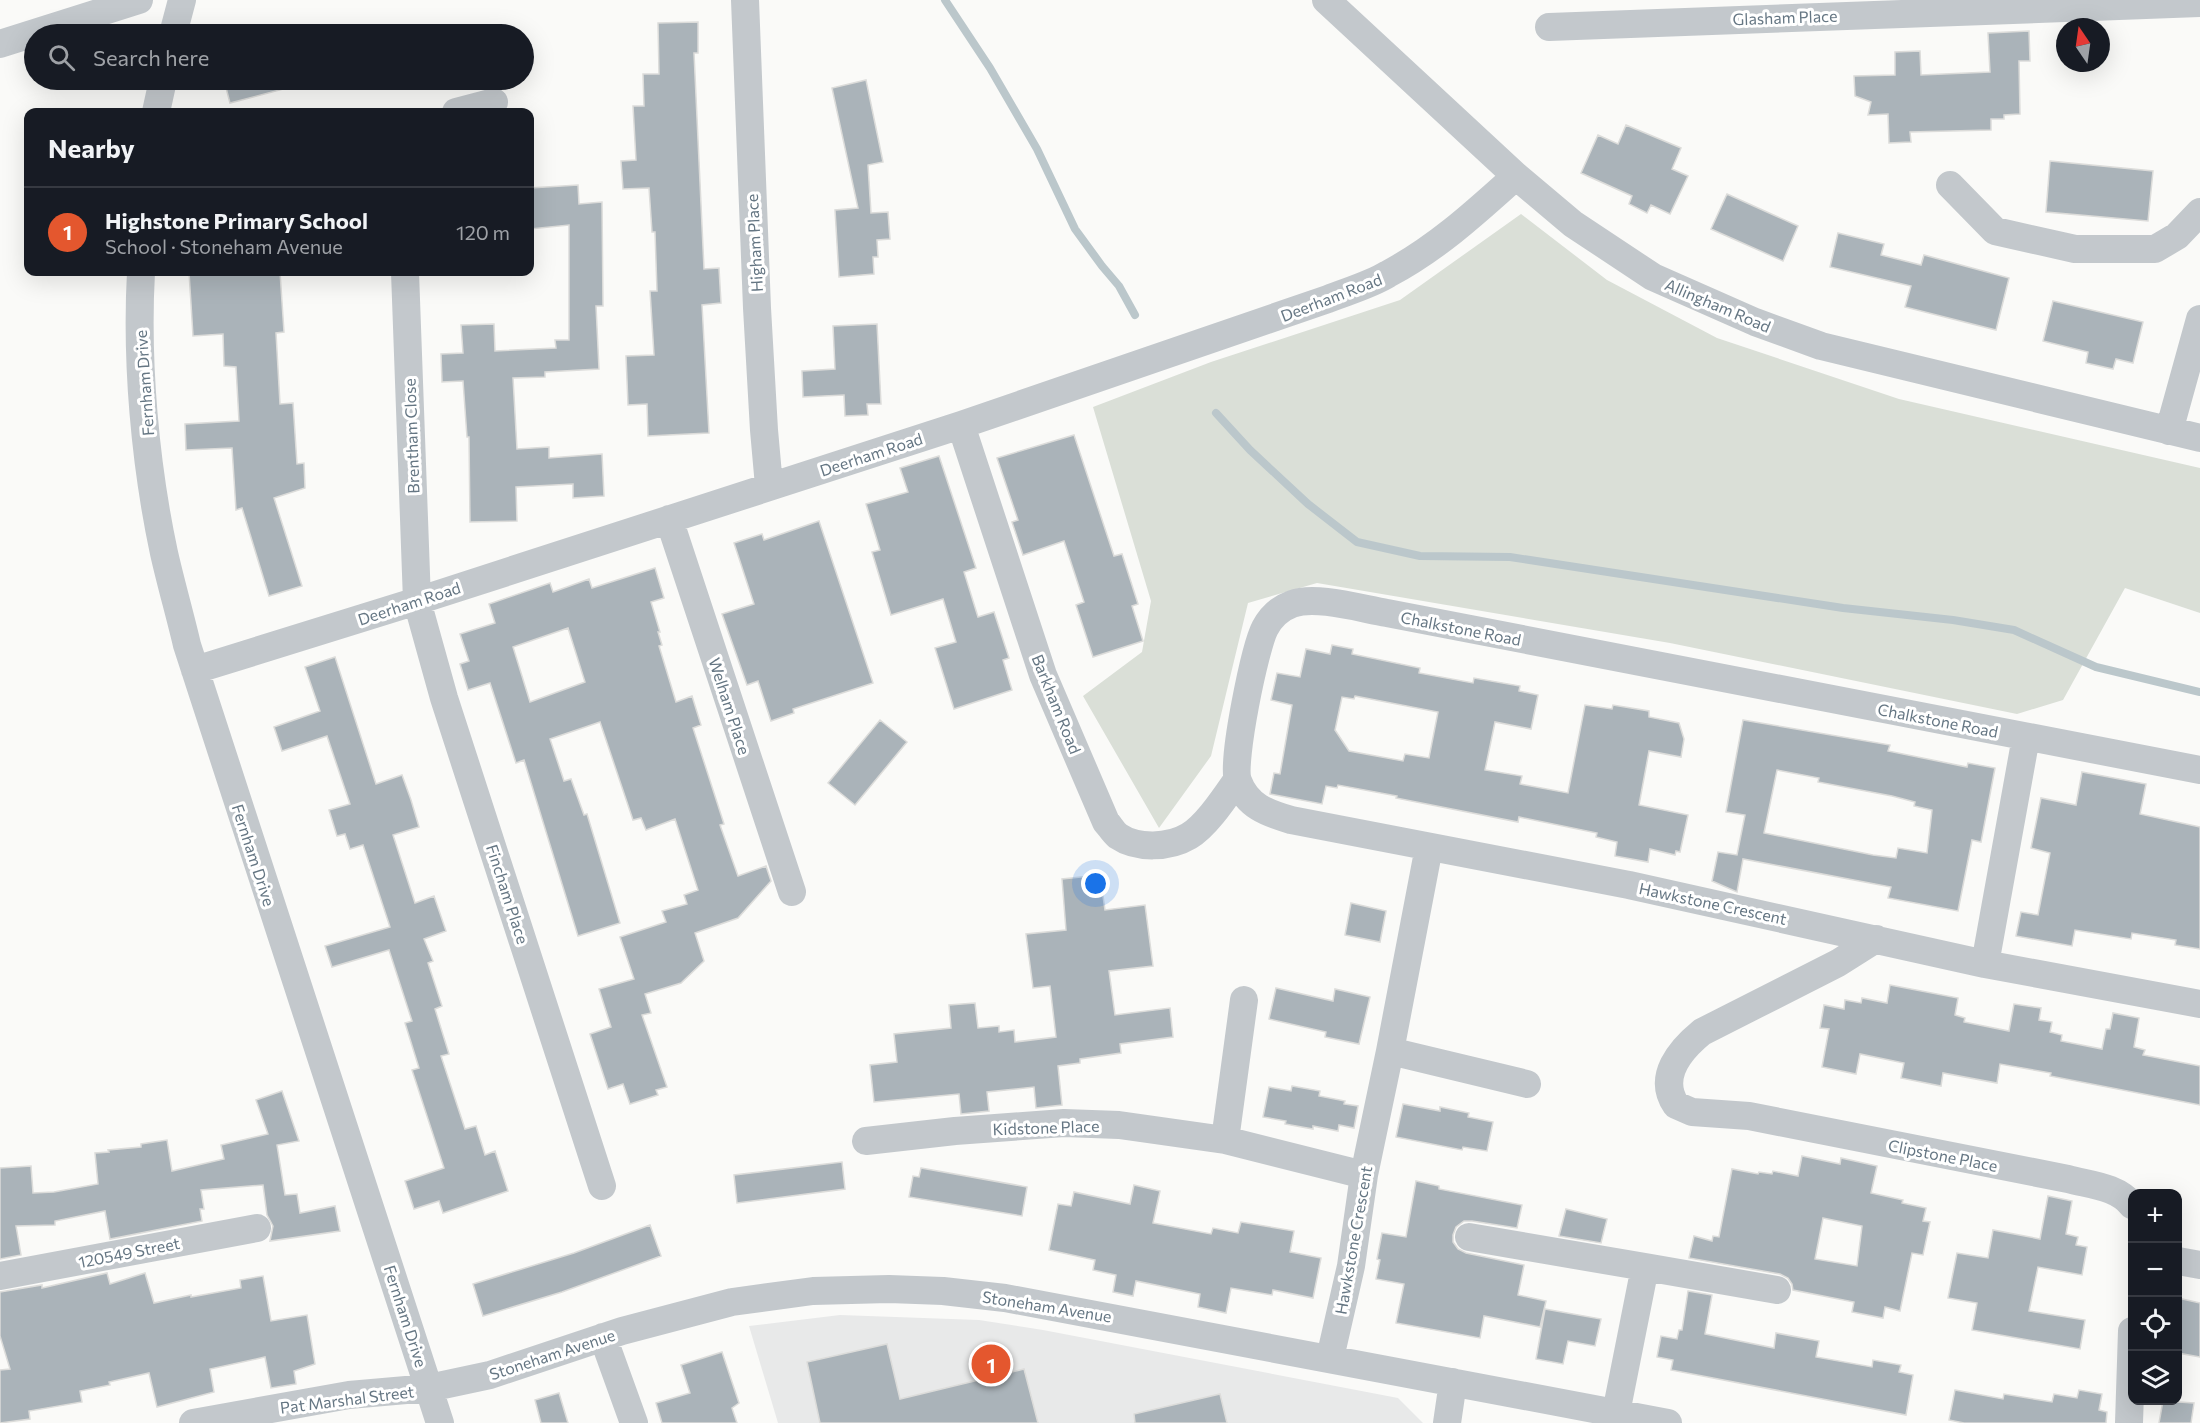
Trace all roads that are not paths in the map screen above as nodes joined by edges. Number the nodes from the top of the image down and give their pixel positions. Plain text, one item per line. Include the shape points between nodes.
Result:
1 (139, 0) edge
2 (182, 0) edge
3 (745, 0) edge
4 (1326, 0) edge
5 (2200, 3) edge
6 (1970, 5) edge
7 (63, 24) edge
8 (176, 24) edge
9 (1549, 27) dead end
10 (24, 36) edge
11 (0, 44) edge
12 (161, 90) edge
13 (494, 102) dead end
14 (157, 108) edge
15 (471, 108) edge
16 (1516, 176) junction
17 (1950, 184) dead end
18 (2200, 212) edge
19 (141, 276) edge
20 (405, 276) edge
21 (2200, 319) edge
22 (961, 425) junction
23 (2169, 431) junction
24 (2200, 438) edge
25 (769, 486) junction
26 (669, 519) junction
27 (417, 601) junction
28 (195, 670) junction
29 (2026, 737) junction
30 (2200, 770) edge
31 (1238, 780) junction
32 (1429, 847) junction
33 (792, 892) dead end
34 (1876, 939) junction
35 (1985, 964) junction
36 (1244, 1000) dead end
37 (2200, 1004) edge
38 (1390, 1051) junction
39 (1527, 1084) dead end
40 (1225, 1140) junction
41 (866, 1141) dead end
42 (1364, 1175) junction
43 (602, 1186) dead end
44 (2128, 1199) edge
45 (257, 1228) dead end
46 (1469, 1238) dead end
47 (2182, 1262) edge
48 (2200, 1265) edge
49 (1645, 1267) junction
50 (0, 1276) edge
51 (1777, 1290) dead end
52 (603, 1337) junction
53 (2132, 1351) edge
54 (1329, 1358) junction
55 (1453, 1382) junction
56 (429, 1388) junction
57 (1616, 1413) junction
58 (296, 1414) edge
59 (193, 1423) edge
60 (440, 1423) edge
61 (634, 1423) edge
62 (1447, 1423) edge
63 (1668, 1423) edge
64 (2129, 1423) edge

1 - 7 street
2 - 8 street
3 - 25 street, Higham Place via 757,308
4 - 16 street, Allingham Road
5 - 6 street, Glasham Place
6 - 9 street, Glasham Place
10 - 11 street
12 - 14 street
13 - 15 street
16 - 22 street, Deerham Road via 1450,235 1386,276 1268,321
16 - 23 street, Allingham Road via 1573,224 1653,277 1755,322 1821,346
17 - 18 street via 1995,231 2074,249 2155,249 2177,236
19 - 28 street, Fernham Drive via 139,313 150,471 164,552
20 - 27 street, Brentham Close
21 - 23 street
22 - 25 street, Deerham Road
22 - 31 street, Barkham Road via 1043,675 1098,804 1116,835 1145,845 1189,836
23 - 24 street, Allingham Road
25 - 26 street, Deerham Road
26 - 27 street, Deerham Road
26 - 33 street, Welham Place
27 - 28 street, Deerham Road
27 - 43 street, Fincham Place via 444,698
28 - 56 street, Fernham Drive
29 - 30 street, Chalkstone Road
29 - 31 street, Chalkstone Road via 1309,601 1282,608 1265,628 1238,751
29 - 35 street
31 - 32 street via 1249,800 1276,816
32 - 34 street, Hawkstone Crescent via 1629,885
32 - 38 street, Hawkstone Crescent
34 - 35 street, Hawkstone Crescent
34 - 44 street, Clipstone Place via 1688,1043 1677,1058 1668,1086 1676,1105 1692,1112 1749,1116 2115,1190
35 - 37 street, Hawkstone Crescent
36 - 40 street
38 - 39 street
38 - 42 street, Hawkstone Crescent
40 - 41 street, Kidstone Place via 1084,1123
40 - 42 street, Kidstone Place
42 - 54 street, Hawkstone Crescent via 1351,1266
45 - 50 street, 120549 Street
46 - 49 street
47 - 48 street
49 - 51 street
49 - 57 street
52 - 54 street, Stoneham Avenue via 732,1302 813,1291 889,1289 1005,1298
52 - 56 street, Stoneham Avenue via 490,1375
52 - 61 street
53 - 64 street
54 - 55 street, Stoneham Avenue
55 - 57 street, Stoneham Avenue
55 - 62 street
56 - 58 street, Pat Marshal Street via 349,1395
56 - 60 street, Fernham Drive
57 - 63 street, Stoneham Avenue
58 - 59 street, Pat Marshal Street

